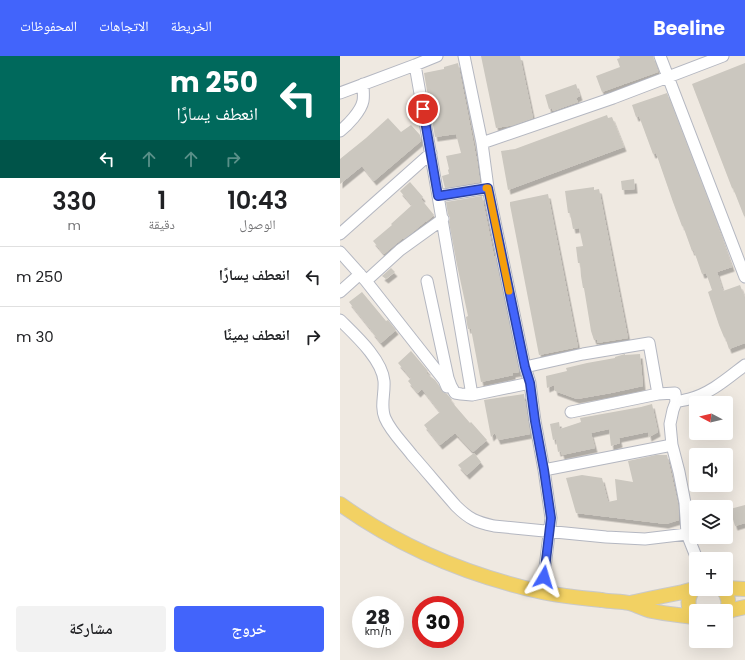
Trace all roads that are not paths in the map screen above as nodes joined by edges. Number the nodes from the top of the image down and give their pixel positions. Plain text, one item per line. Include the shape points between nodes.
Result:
1 (437, 56) edge
2 (464, 56) edge
3 (660, 56) edge
4 (723, 56) edge
5 (415, 65) junction
6 (668, 77) junction
7 (363, 84) junction
8 (340, 93) edge
9 (340, 131) edge
10 (482, 143) junction
11 (431, 152) junction
12 (488, 188) junction
13 (438, 196) junction
14 (443, 219) junction
15 (340, 234) edge
16 (340, 252) edge
17 (744, 271) edge
18 (363, 278) junction
19 (427, 280) dead end
20 (340, 292) edge
21 (340, 320) edge
22 (745, 365) edge
23 (525, 367) junction
24 (530, 383) junction
25 (455, 393) junction
26 (658, 394) junction
27 (472, 395) junction
28 (676, 402) junction
29 (571, 412) dead end
30 (672, 445) junction
31 (544, 470) junction
32 (340, 504) edge
33 (550, 532) junction
34 (687, 534) junction
35 (694, 552) edge
36 (733, 588) edge
37 (745, 589) edge
38 (689, 590) edge
39 (542, 592) junction
40 (689, 595) edge
41 (630, 603) junction
42 (745, 607) edge
43 (689, 608) edge
44 (733, 610) edge
45 (689, 617) edge

1 - 5 street
2 - 10 street
3 - 6 street
4 - 6 street
5 - 7 street
5 - 11 street
6 - 10 street
6 - 17 street
7 - 8 street
7 - 9 street via 364,101 357,113
10 - 12 street
11 - 13 street
11 - 15 street
12 - 13 street
12 - 23 street
13 - 14 street
14 - 18 street
14 - 27 street
16 - 18 street
18 - 20 street
18 - 25 street via 449,389
19 - 25 street via 448,378
21 - 33 street via 366,346 382,374 385,417 394,434 456,506 479,522
22 - 28 street via 709,391
23 - 24 street
23 - 26 street via 649,343
24 - 27 street
24 - 31 street
25 - 27 street
26 - 28 street via 675,393
26 - 29 street
28 - 30 street via 670,424
30 - 31 street
30 - 34 street via 685,503
31 - 33 street via 551,518
32 - 39 main road via 399,541 436,558 504,582
33 - 34 street via 645,539
33 - 39 street
34 - 35 street
36 - 37 main road
38 - 41 main road
39 - 41 main road
40 - 43 main road
41 - 45 main road
42 - 44 main road

